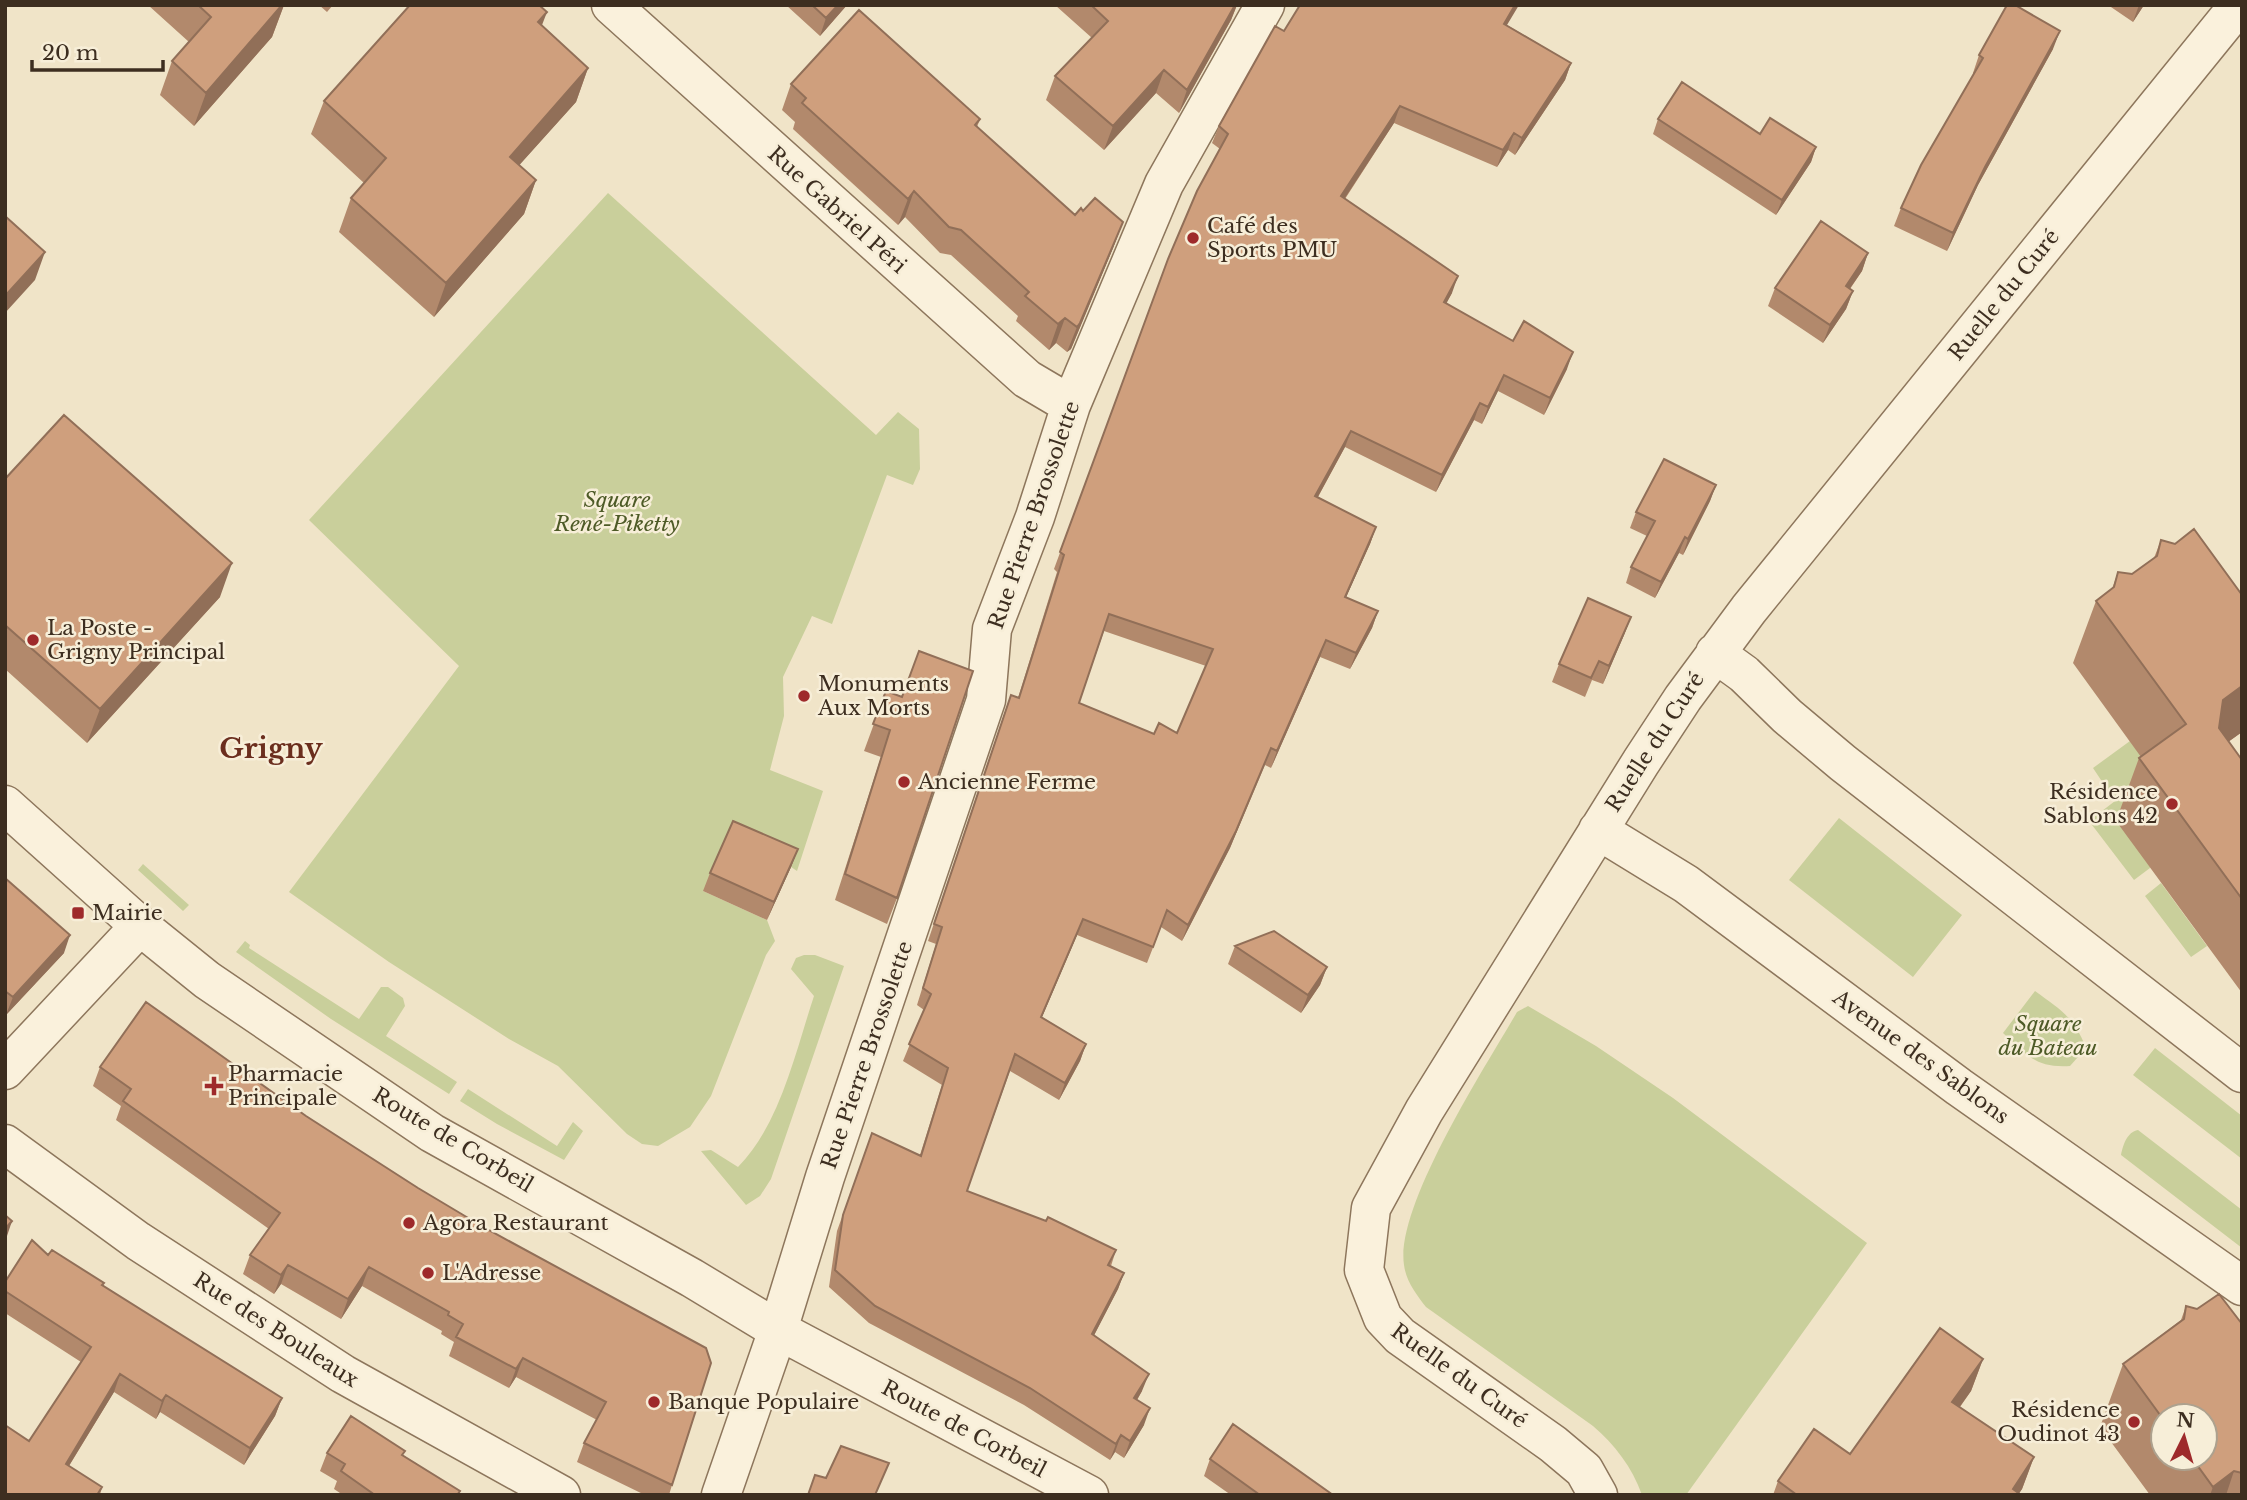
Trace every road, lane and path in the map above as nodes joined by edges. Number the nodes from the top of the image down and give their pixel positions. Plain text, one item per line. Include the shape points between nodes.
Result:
1 (611, 5) edge
2 (1265, 5) edge
3 (2239, 5) edge
4 (1071, 405) junction
5 (1714, 653) junction
6 (5, 805) edge
7 (1598, 830) junction
8 (140, 926) junction
9 (5, 1070) edge
10 (2242, 1073) edge
11 (5, 1144) edge
12 (2242, 1286) edge
13 (778, 1330) junction
14 (561, 1495) edge
15 (721, 1495) edge
16 (1088, 1495) edge
17 (1598, 1495) edge

1 - 4 street, Rue Gabriel Péri via 1027,379
2 - 4 street, Rue Pierre Brossolette via 1164,184
3 - 5 street, Ruelle du Curé
4 - 13 street, Rue Pierre Brossolette via 992,629 986,700
5 - 7 street, Ruelle du Curé
5 - 10 street via 1843,763
6 - 8 street, Route de Corbeil
7 - 12 street, Avenue des Sablons via 1686,884 1959,1087
7 - 17 street, Ruelle du Curé via 1424,1111 1371,1208 1364,1270 1382,1318 1399,1336 1553,1444 1584,1470
8 - 9 street
8 - 13 street, Route de Corbeil via 207,980 432,1133
11 - 14 street, Rue des Bouleaux via 138,1241 343,1374
13 - 15 street, Rue Pierre Brossolette
13 - 16 street, Route de Corbeil

